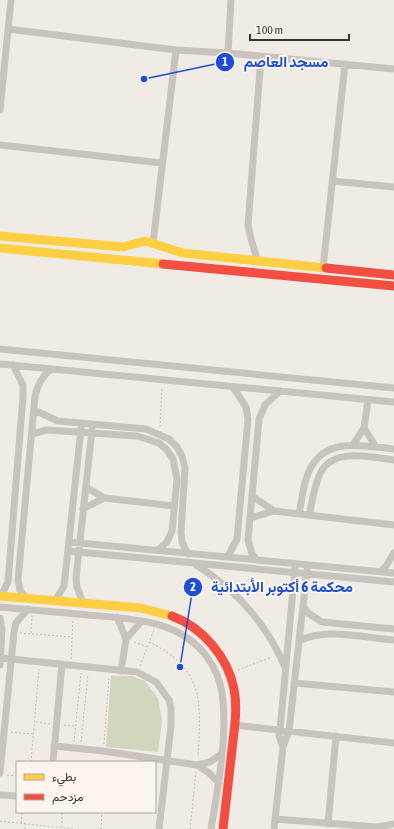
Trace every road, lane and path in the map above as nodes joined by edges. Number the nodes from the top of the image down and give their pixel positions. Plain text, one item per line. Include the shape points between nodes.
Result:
1 (10, 0) edge
2 (231, 0) edge
3 (8, 29) junction
4 (176, 50) junction
5 (228, 53) junction
6 (261, 57) junction
7 (345, 64) junction
8 (394, 69) edge
9 (0, 110) edge
10 (0, 145) edge
11 (162, 163) junction
12 (333, 181) junction
13 (394, 187) edge
14 (0, 236) edge
15 (153, 243) junction
16 (0, 248) edge
17 (258, 262) junction
18 (323, 268) junction
19 (394, 275) edge
20 (394, 286) edge
21 (0, 349) edge
22 (0, 364) edge
23 (13, 365) junction
24 (51, 369) junction
25 (163, 380) junction
26 (233, 386) junction
27 (394, 388) edge
28 (280, 391) junction
29 (24, 396) junction
30 (35, 396) junction
31 (368, 400) junction
32 (394, 402) edge
33 (34, 410) junction
34 (82, 424) junction
35 (364, 428) junction
36 (92, 429) junction
37 (81, 432) junction
38 (32, 434) junction
39 (160, 434) junction
40 (353, 444) junction
41 (376, 447) junction
42 (394, 449) edge
43 (394, 460) edge
44 (86, 487) junction
45 (252, 496) junction
46 (104, 498) junction
47 (174, 506) junction
48 (83, 509) junction
49 (274, 511) junction
50 (299, 514) junction
51 (310, 515) junction
52 (250, 518) junction
53 (394, 525) edge
54 (172, 531) junction
55 (181, 532) junction
56 (238, 532) junction
57 (248, 533) junction
58 (69, 542) junction
59 (80, 543) junction
60 (158, 550) junction
61 (68, 551) junction
62 (79, 552) junction
63 (394, 553) edge
64 (188, 554) junction
65 (228, 556) junction
66 (257, 560) junction
67 (194, 564) junction
68 (296, 564) junction
69 (307, 565) junction
70 (8, 571) junction
71 (19, 571) junction
72 (380, 572) junction
73 (295, 573) junction
74 (394, 573) edge
75 (306, 574) junction
76 (394, 582) edge
77 (0, 596) edge
78 (26, 598) junction
79 (55, 601) junction
80 (83, 603) junction
81 (303, 606) junction
82 (0, 607) edge
83 (30, 610) junction
84 (73, 613) junction
85 (117, 617) junction
86 (0, 618) edge
87 (142, 621) junction
88 (157, 623) junction
89 (381, 628) junction
90 (394, 629) edge
91 (14, 632) junction
92 (31, 633) junction
93 (72, 637) junction
94 (126, 639) junction
95 (380, 639) junction
96 (394, 640) edge
97 (299, 641) junction
98 (149, 642) junction
99 (148, 647) junction
100 (280, 655) junction
101 (11, 659) junction
102 (0, 662) edge
103 (40, 662) junction
104 (62, 664) junction
105 (70, 665) junction
106 (86, 667) junction
107 (285, 668) junction
108 (110, 670) junction
109 (121, 670) junction
110 (137, 672) junction
111 (230, 674) junction
112 (294, 683) junction
113 (394, 692) edge
114 (234, 725) junction
115 (280, 730) junction
116 (289, 731) junction
117 (4, 732) junction
118 (33, 734) junction
119 (336, 736) junction
120 (394, 743) edge
121 (54, 746) junction
122 (283, 747) junction
123 (76, 749) junction
124 (103, 751) junction
125 (221, 754) junction
126 (167, 760) junction
127 (31, 761) edge
128 (53, 761) edge
129 (197, 765) junction
130 (3, 774) edge
131 (16, 776) edge
132 (219, 783) junction
133 (0, 795) edge
134 (16, 796) edge
135 (158, 809) edge
136 (22, 813) edge
137 (62, 813) edge
138 (102, 813) edge
139 (275, 819) junction
140 (0, 821) edge
141 (21, 823) junction
142 (25, 824) junction
143 (328, 824) junction
144 (394, 824) edge
145 (62, 828) junction
146 (24, 829) edge
147 (73, 829) edge
148 (101, 829) edge
149 (158, 829) edge
150 (190, 829) edge
151 (212, 829) edge
152 (224, 829) edge
153 (274, 829) edge

1 - 3 street
2 - 5 street
3 - 4 street
3 - 9 street
4 - 5 street
4 - 11 street
5 - 6 street
6 - 7 street
6 - 17 street via 248,225
7 - 8 street
7 - 12 street
10 - 11 street
11 - 15 street
12 - 13 street
12 - 18 street
14 - 15 street via 123,247 145,241
15 - 17 street via 183,254
16 - 20 street
17 - 18 street
18 - 19 street
21 - 27 street
22 - 23 street
23 - 24 street
23 - 29 street
24 - 25 street
24 - 30 street via 37,385
25 - 26 street
25 - 39 path
26 - 28 street
26 - 56 street via 244,401 248,413
28 - 31 street
28 - 45 street via 265,405 259,419
29 - 30 street via 29,390
29 - 70 street
30 - 33 street
31 - 32 street
31 - 35 street
33 - 34 street via 58,421
33 - 38 street
34 - 36 street
34 - 37 street
35 - 40 street
35 - 41 street
36 - 37 street
36 - 39 street via 146,429
36 - 44 street
36 - 47 street via 149,438 167,450 176,469
37 - 38 street via 47,430
37 - 58 street
38 - 71 street
39 - 55 street via 177,447 185,468
40 - 41 street
40 - 50 street via 341,445 318,458 310,469
41 - 42 street
43 - 51 street via 344,456 334,460 325,466 319,475
44 - 46 street
44 - 48 street
45 - 49 street
45 - 52 street
46 - 47 street
46 - 48 street
47 - 54 street
48 - 59 street
49 - 50 street
49 - 52 street
50 - 51 street
51 - 53 street
52 - 57 street
54 - 55 street via 176,536
54 - 60 street via 167,542
55 - 64 street via 182,542
56 - 57 street
56 - 65 street via 235,545
57 - 66 street via 250,547
58 - 59 street
58 - 61 street
59 - 60 street
59 - 62 street
60 - 64 street
61 - 62 street
61 - 79 street via 64,586
62 - 67 street
62 - 80 street via 77,587
63 - 72 street
64 - 65 street
65 - 66 street
66 - 68 street
67 - 73 street
67 - 100 street via 229,588 244,602 266,630
68 - 69 street
68 - 73 street
69 - 72 street
69 - 75 street
70 - 71 street via 13,576
70 - 77 street via 8,582
71 - 78 street via 19,585
72 - 74 street
73 - 75 street
73 - 107 street
75 - 76 street
75 - 81 street
77 - 78 street
78 - 79 street
79 - 80 street
80 - 111 street via 141,608 179,619 210,643
81 - 89 street via 308,613 322,622
81 - 97 street
82 - 83 street
83 - 84 street
83 - 91 street via 16,623
83 - 92 path
84 - 85 street
84 - 93 path
85 - 87 street
85 - 94 street
86 - 102 street
87 - 88 street
87 - 94 street
88 - 98 path
88 - 125 street via 188,638 202,650 212,664 219,680 223,702
89 - 90 street
89 - 95 street
91 - 92 path
91 - 101 street
92 - 93 path
93 - 105 path
94 - 99 path
94 - 109 street
95 - 96 street
95 - 97 street via 322,634
97 - 112 street
98 - 99 path
98 - 129 path via 166,650 179,661 190,675 198,693 200,718
99 - 110 path
100 - 107 street
100 - 111 path
101 - 102 street
101 - 103 street
101 - 117 street
103 - 104 street
103 - 118 path
104 - 105 street
104 - 121 street
105 - 106 street
106 - 108 street
106 - 123 path
106 - 123 path
107 - 115 street
108 - 109 street
108 - 124 path
109 - 110 street
110 - 126 street via 156,682 169,700 171,726
111 - 114 street via 234,689
112 - 113 street
112 - 116 street
114 - 115 street
114 - 152 street
115 - 116 street
115 - 122 street via 279,736
116 - 119 street
116 - 122 street
117 - 118 path
117 - 130 street
118 - 127 path
119 - 120 street
119 - 143 street
121 - 123 street
121 - 128 street
122 - 139 street
123 - 124 street
124 - 126 street
125 - 129 street via 210,762
125 - 132 street
126 - 129 street
126 - 135 street
129 - 132 street
129 - 150 path
130 - 131 path
132 - 151 street
133 - 134 street
135 - 149 street
136 - 141 path
137 - 145 path
138 - 148 path
139 - 143 street
139 - 153 street
140 - 141 path
141 - 142 path
142 - 145 path
142 - 146 path
143 - 144 street via 377,827
145 - 147 path

